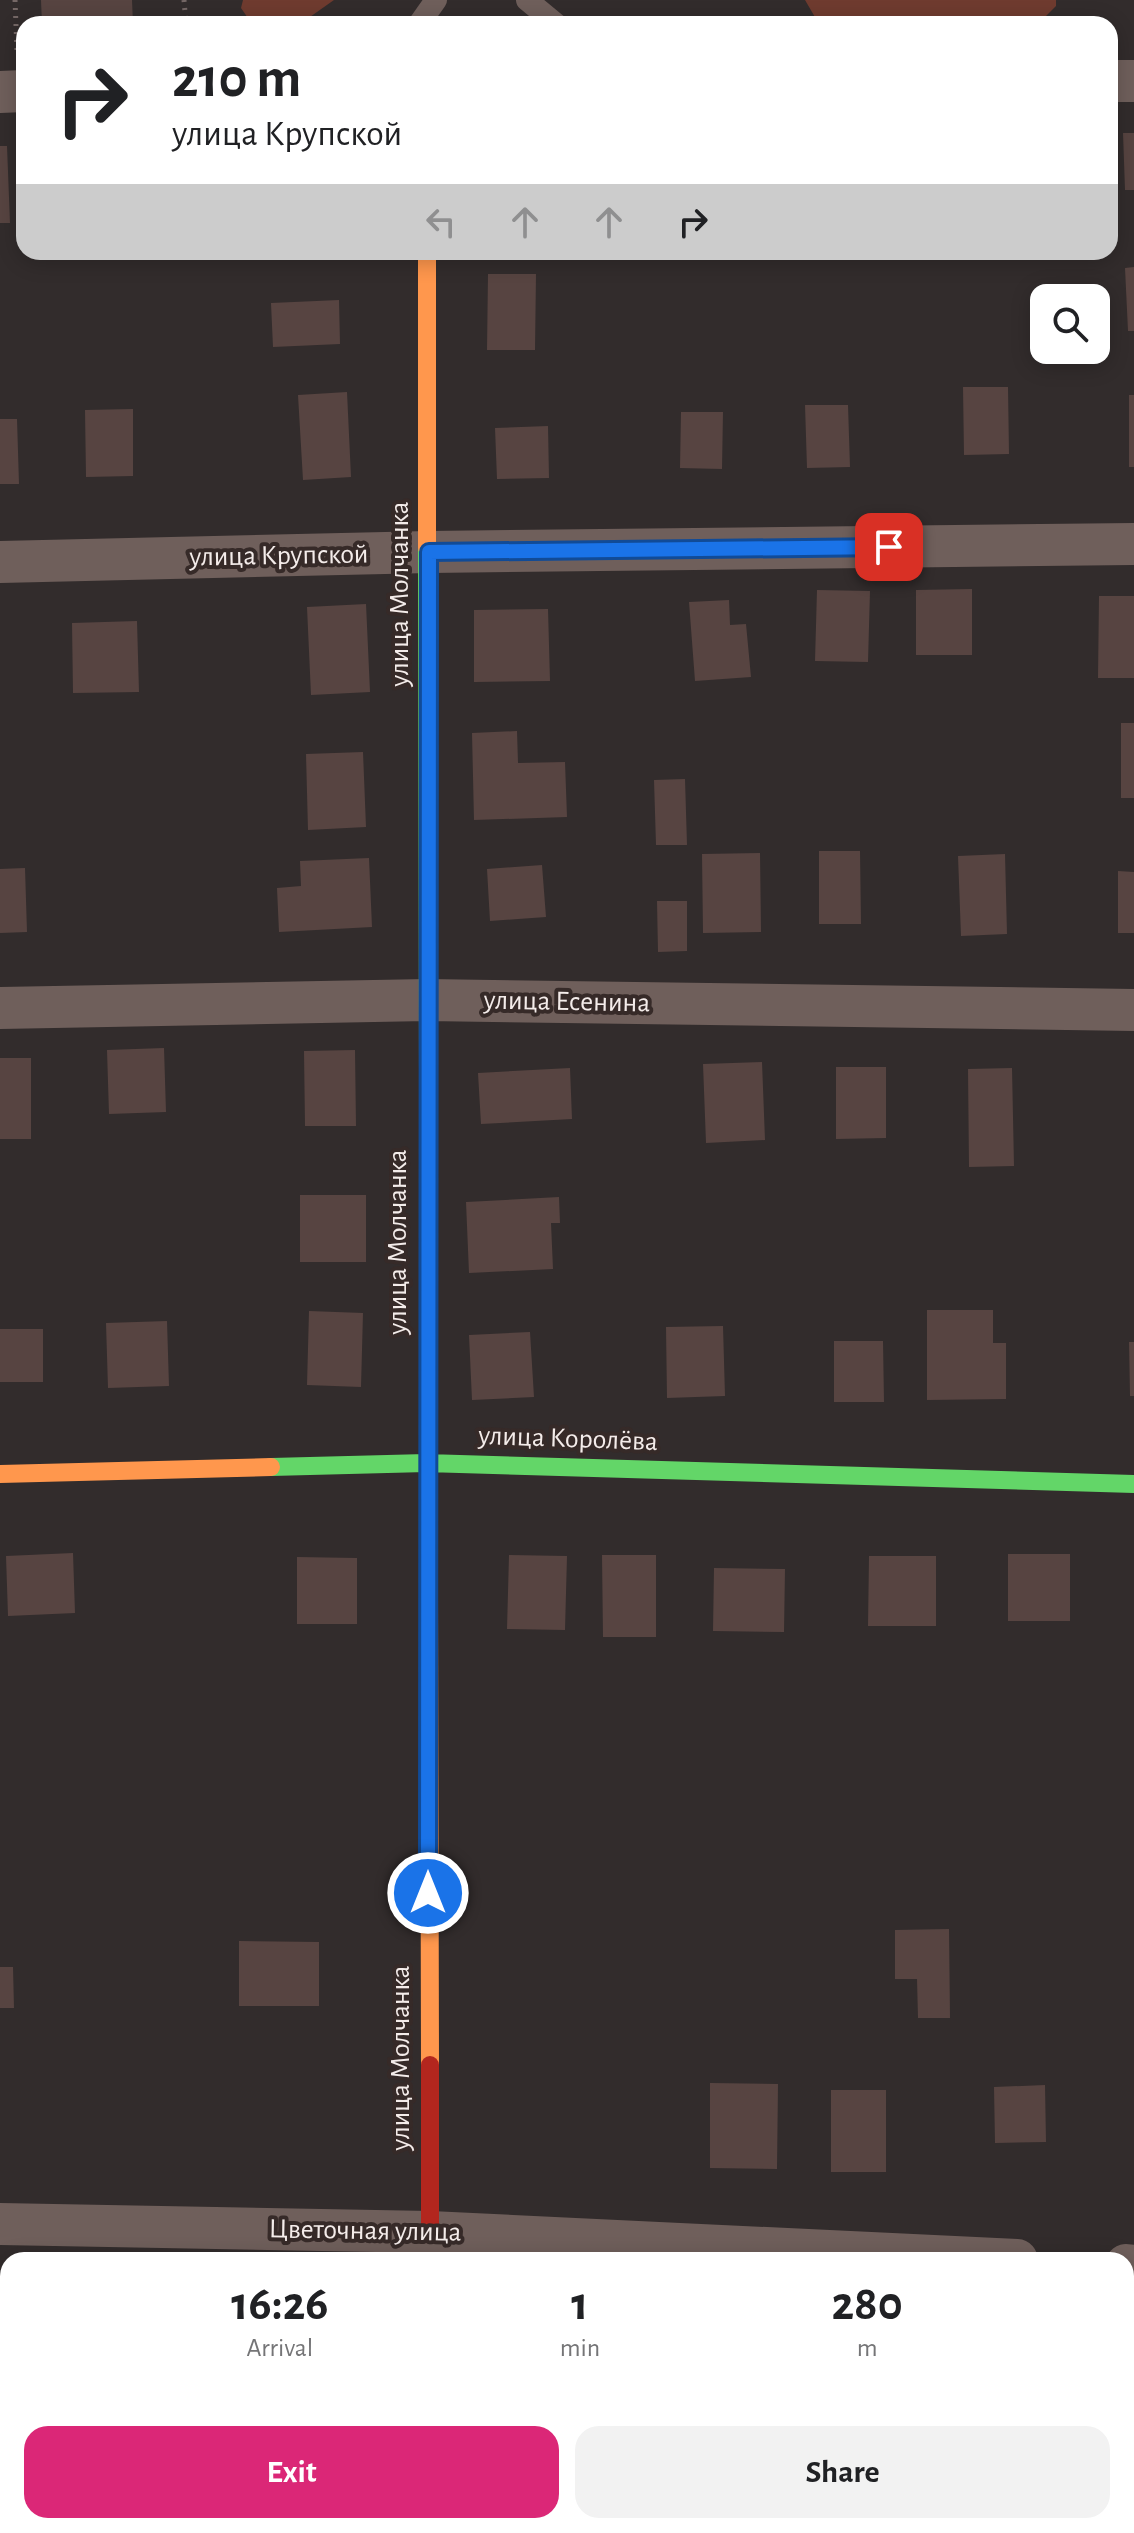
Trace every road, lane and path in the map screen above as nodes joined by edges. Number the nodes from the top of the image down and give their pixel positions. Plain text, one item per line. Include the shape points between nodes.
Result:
1 (527, 0) edge
2 (546, 16) edge
3 (427, 260) edge
4 (1134, 544) edge
5 (429, 552) junction
6 (0, 562) edge
7 (427, 1000) junction
8 (0, 1008) edge
9 (1134, 1010) edge
10 (426, 1463) junction
11 (0, 1474) edge
12 (1134, 1484) edge
13 (0, 2224) edge
14 (430, 2232) junction
15 (849, 2252) edge

1 - 2 lane
3 - 5 street, улица Молчанка
4 - 5 street, улица Крупской
5 - 6 street, улица Крупской
5 - 7 street, улица Молчанка
7 - 8 street, улица Есенина
7 - 9 street, улица Есенина
7 - 10 street, улица Молчанка
10 - 11 street, улица Королёва
10 - 12 street, улица Королёва
10 - 14 street, улица Молчанка
13 - 14 street, Цветочная улица
14 - 15 street, Цветочная улица

